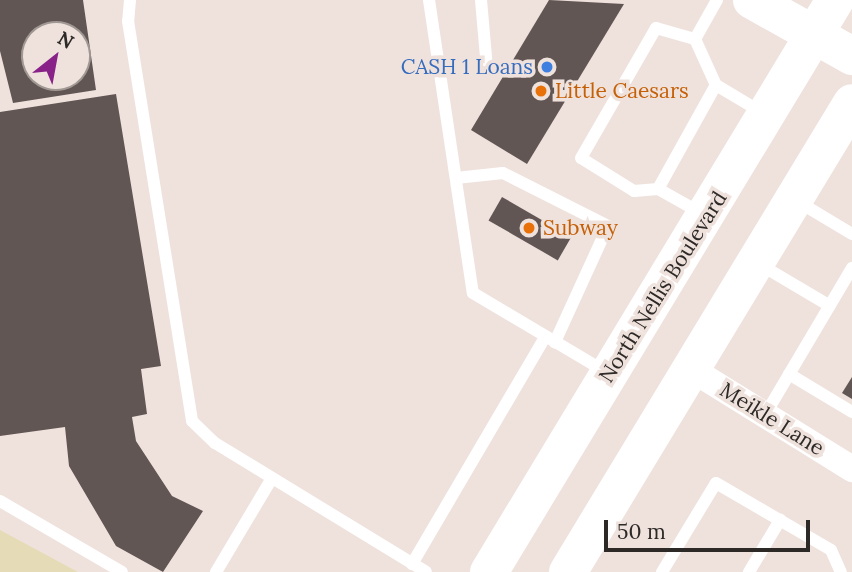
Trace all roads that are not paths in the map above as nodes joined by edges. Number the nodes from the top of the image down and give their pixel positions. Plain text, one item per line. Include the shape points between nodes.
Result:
1 (130, 0) edge
2 (429, 0) edge
3 (481, 0) edge
4 (717, 0) edge
5 (752, 0) edge
6 (835, 0) edge
7 (816, 35) junction
8 (695, 39) junction
9 (852, 55) edge
10 (487, 69) dead end
11 (716, 85) junction
12 (852, 103) edge
13 (768, 116) junction
14 (456, 178) junction
15 (658, 189) junction
16 (794, 199) junction
17 (706, 216) junction
18 (852, 234) edge
19 (755, 262) junction
20 (852, 268) edge
21 (830, 306) junction
22 (550, 339) junction
23 (691, 369) junction
24 (610, 374) junction
25 (789, 374) junction
26 (852, 412) edge
27 (765, 415) junction
28 (852, 469) edge
29 (272, 478) junction
30 (0, 501) edge
31 (779, 520) junction
32 (412, 564) junction
33 (122, 572) edge
34 (216, 572) edge
35 (426, 572) edge
36 (489, 572) edge
37 (568, 572) edge
38 (662, 572) edge
39 (749, 572) edge
40 (841, 572) edge

1 - 29 lane via 128,21 192,421 215,443
2 - 14 lane
3 - 10 lane
4 - 8 lane
5 - 7 main road
6 - 7 main road, North Nellis Boulevard
7 - 9 main road
7 - 13 main road, North Nellis Boulevard
8 - 11 lane
8 - 15 lane via 656,28 581,158 634,191
11 - 13 lane
11 - 15 lane
12 - 16 main road
13 - 17 main road, North Nellis Boulevard
14 - 22 lane via 473,293
14 - 22 lane via 503,173 608,226
15 - 17 lane
16 - 18 lane
16 - 19 main road
17 - 24 main road, North Nellis Boulevard
19 - 21 lane
19 - 23 main road
20 - 21 lane
21 - 25 lane
22 - 24 lane
22 - 32 lane
23 - 27 street, Meikle Lane
23 - 37 main road
24 - 36 main road, North Nellis Boulevard
25 - 26 lane
25 - 27 lane
27 - 28 street, Meikle Lane
29 - 32 lane
29 - 34 lane
30 - 33 lane
31 - 38 lane via 716,483
31 - 39 lane
31 - 40 lane via 831,550
32 - 35 lane

